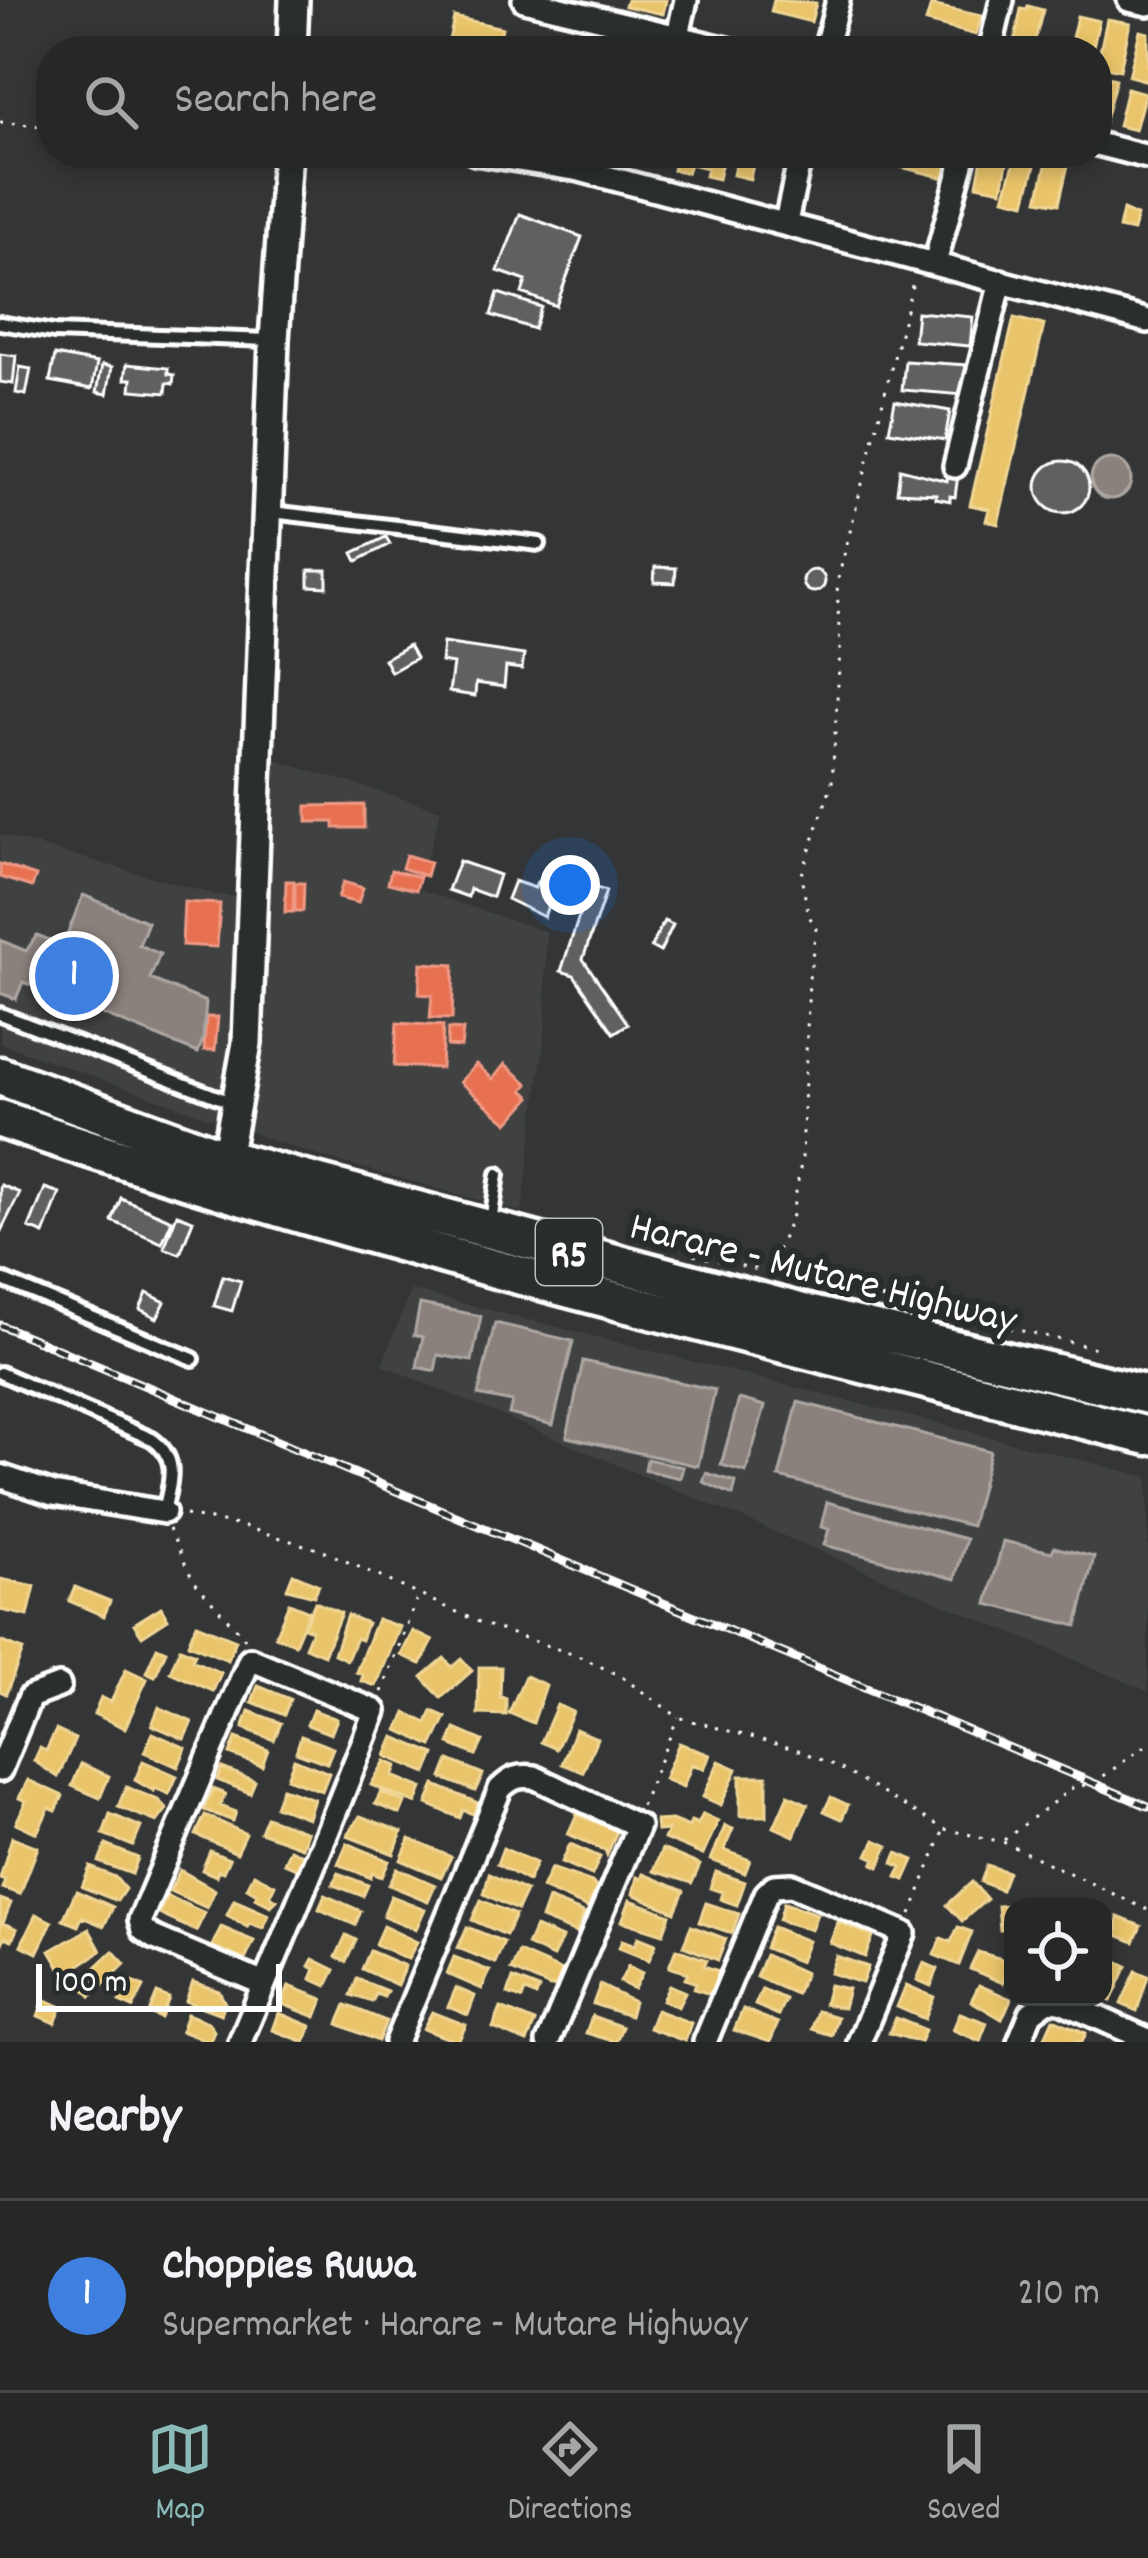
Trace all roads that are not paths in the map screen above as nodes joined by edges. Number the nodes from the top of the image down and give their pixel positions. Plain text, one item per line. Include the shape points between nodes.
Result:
1 (294, 0) edge
2 (524, 0) edge
3 (686, 0) edge
4 (838, 0) edge
5 (1002, 0) edge
6 (1129, 0) edge
7 (1148, 4) edge
8 (678, 35) junction
9 (293, 36) edge
10 (682, 36) edge
11 (829, 36) edge
12 (994, 36) edge
13 (1112, 148) edge
14 (1148, 157) edge
15 (286, 168) edge
16 (568, 168) edge
17 (798, 168) edge
18 (960, 168) edge
19 (786, 222) junction
20 (927, 261) junction
21 (1001, 281) junction
22 (1148, 321) edge
23 (0, 323) edge
24 (274, 340) junction
25 (955, 466) dead end
26 (268, 512) junction
27 (539, 544) dead end
28 (0, 1014) edge
29 (0, 1076) edge
30 (237, 1104) junction
31 (0, 1119) edge
32 (219, 1174) junction
33 (498, 1174) dead end
34 (489, 1231) junction
35 (0, 1279) edge
36 (193, 1359) dead end
37 (0, 1373) edge
38 (1148, 1395) edge
39 (1148, 1436) edge
40 (0, 1476) edge
41 (164, 1512) joint
42 (59, 1686) dead end
43 (0, 1770) edge
44 (264, 1984) junction
45 (1148, 2040) edge
46 (240, 2042) edge
47 (396, 2042) edge
48 (548, 2042) edge
49 (705, 2042) edge
50 (859, 2042) edge
51 (1019, 2042) edge

1 - 9 street
2 - 8 street
3 - 8 street
4 - 11 street
5 - 12 street
6 - 7 street
8 - 10 street
13 - 14 street
15 - 24 street
16 - 19 street
17 - 19 street
18 - 20 street
19 - 20 street
20 - 21 street
21 - 22 street
21 - 25 street
23 - 24 lane
24 - 26 street
26 - 27 lane
26 - 30 street via 247,1043
28 - 30 lane
29 - 32 highway, Harare - Mutare Highway / R5
30 - 32 street
31 - 32 highway, Harare - Mutare Highway / R5
32 - 34 highway, Harare - Mutare Highway / R5
32 - 39 highway, Harare - Mutare Highway / R5 via 459,1260
33 - 34 lane
34 - 38 highway, Harare - Mutare Highway / R5
35 - 36 lane
37 - 41 lane via 164,1448 173,1469
40 - 41 street via 53,1494
42 - 43 street via 30,1697
44 - 44 street via 375,1711 250,1659 140,1920 153,1937
44 - 46 street
45 - 51 street via 1048,2000 1031,2013
47 - 48 street via 500,1790 510,1779 534,1777 638,1826
49 - 50 street via 774,1886 792,1886 904,1933

